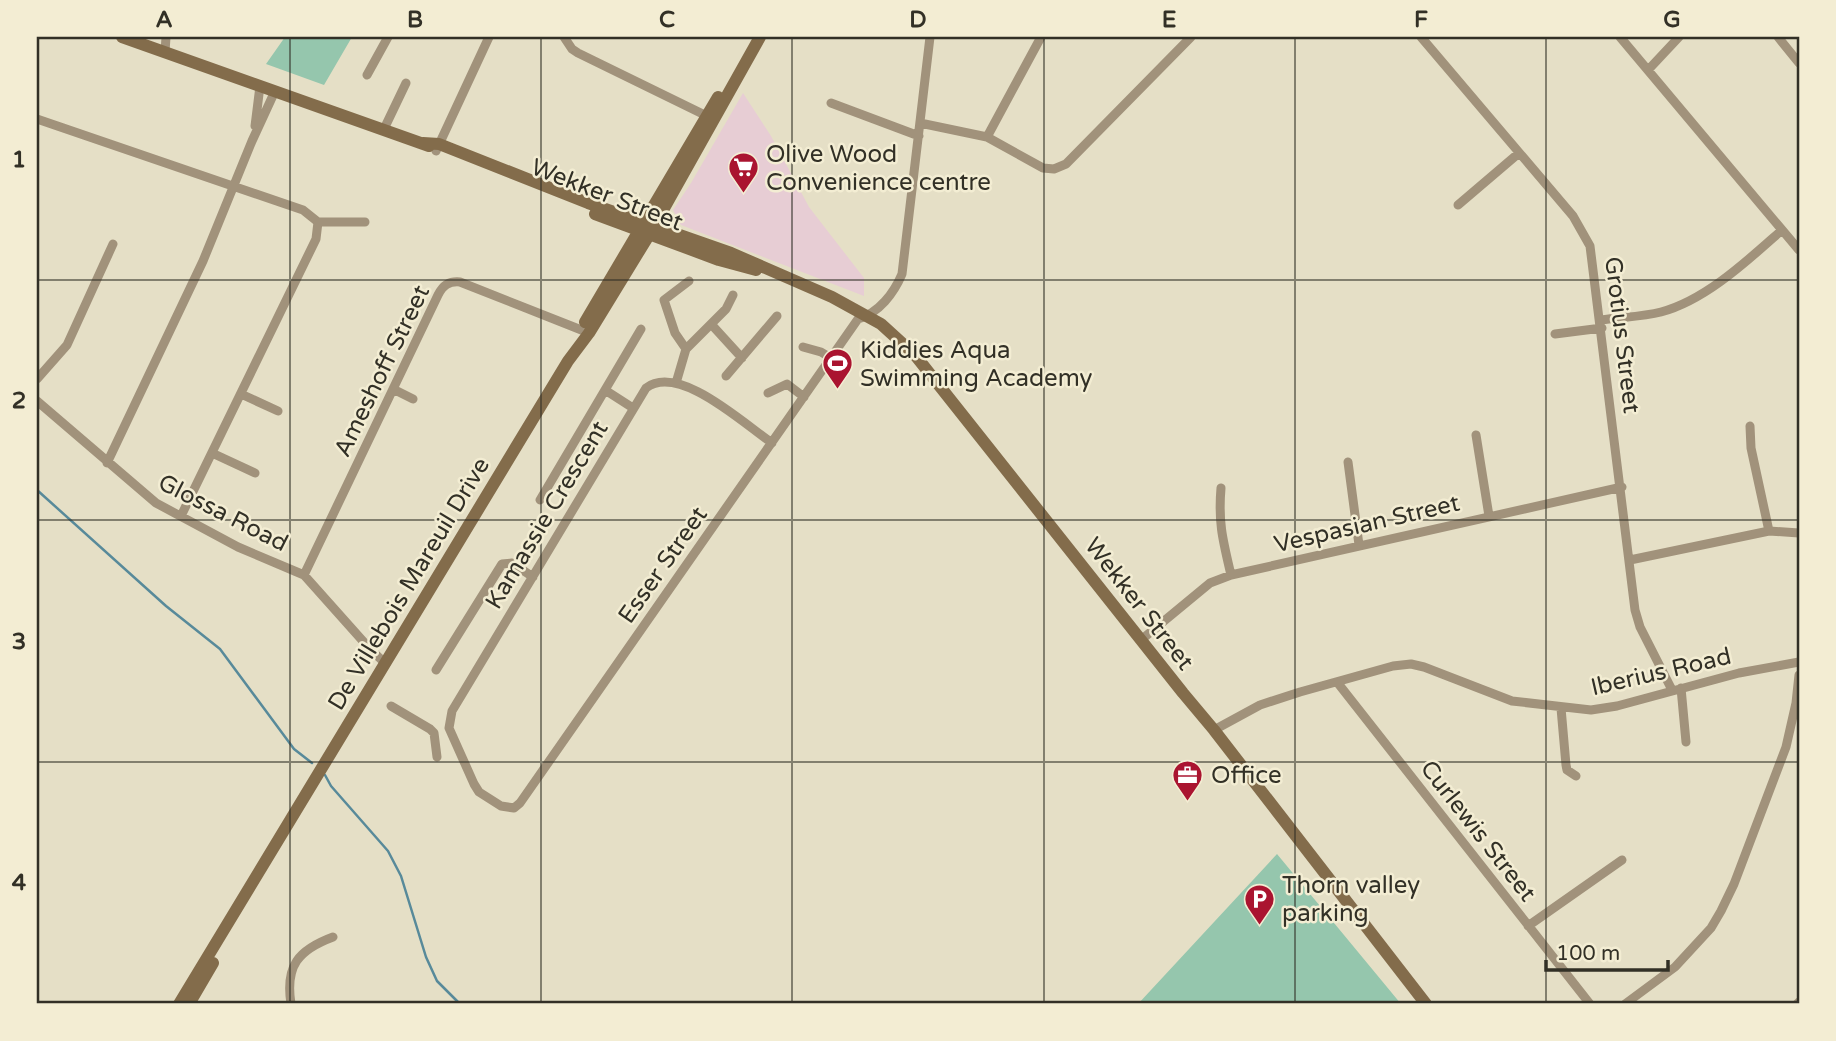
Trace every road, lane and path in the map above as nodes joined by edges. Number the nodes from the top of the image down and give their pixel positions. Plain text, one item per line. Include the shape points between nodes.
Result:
1 (122, 37) edge
2 (166, 37) edge
3 (388, 37) edge
4 (489, 37) edge
5 (564, 37) edge
6 (757, 37) edge
7 (930, 37) edge
8 (1041, 37) edge
9 (1191, 37) edge
10 (1421, 37) edge
11 (1620, 37) edge
12 (1679, 37) edge
13 (1778, 37) edge
14 (165, 52) junction
15 (1799, 63) edge
16 (1649, 69) junction
17 (367, 75) dead end
18 (406, 83) dead end
19 (260, 86) junction
20 (275, 91) junction
21 (831, 103) dead end
22 (711, 118) junction
23 (37, 119) edge
24 (920, 123) junction
25 (384, 129) junction
26 (919, 136) junction
27 (987, 136) junction
28 (252, 141) junction
29 (438, 148) junction
30 (1518, 151) junction
31 (232, 187) junction
32 (1458, 201) dead end
33 (318, 222) junction
34 (365, 222) dead end
35 (646, 229) junction
36 (1782, 230) junction
37 (113, 244) dead end
38 (1799, 250) edge
39 (689, 281) dead end
40 (733, 295) dead end
41 (777, 316) dead end
42 (869, 316) junction
43 (711, 324) junction
44 (1602, 324) junction
45 (641, 329) dead end
46 (585, 331) junction
47 (1555, 334) dead end
48 (803, 347) dead end
49 (686, 349) junction
50 (742, 358) junction
51 (831, 358) junction
52 (726, 376) dead end
53 (37, 379) edge
54 (676, 383) junction
55 (394, 389) junction
56 (605, 390) junction
57 (768, 393) dead end
58 (241, 394) junction
59 (804, 397) junction
60 (413, 399) dead end
61 (37, 401) edge
62 (633, 408) junction
63 (278, 411) dead end
64 (1750, 426) dead end
65 (1476, 435) dead end
66 (772, 443) junction
67 (212, 453) junction
68 (1348, 462) dead end
69 (107, 463) junction
70 (256, 473) dead end
71 (1221, 488) dead end
72 (1622, 488) junction
73 (540, 500) dead end
74 (181, 516) junction
75 (1489, 516) junction
76 (1769, 531) junction
77 (1799, 533) edge
78 (1359, 545) junction
79 (1630, 560) junction
80 (304, 575) junction
81 (1231, 575) junction
82 (533, 577) junction
83 (1141, 639) junction
84 (1799, 662) edge
85 (386, 664) junction
86 (436, 670) dead end
87 (1799, 675) edge
88 (1337, 682) junction
89 (1676, 689) junction
90 (391, 706) dead end
91 (1561, 708) junction
92 (449, 727) junction
93 (1214, 730) junction
94 (434, 733) junction
95 (1686, 742) dead end
96 (437, 757) dead end
97 (1576, 776) dead end
98 (286, 828) junction
99 (1622, 860) dead end
100 (1528, 926) junction
101 (333, 937) dead end
102 (179, 1004) edge
103 (189, 1004) edge
104 (291, 1004) edge
105 (1426, 1004) edge
106 (1590, 1004) edge
107 (1625, 1004) edge

1 - 14 street, Wekker Street
2 - 14 street
3 - 17 street
4 - 29 street
5 - 22 street via 572,49
6 - 22 street, De Villebois Mareuil Drive
7 - 24 street, Esser Street
8 - 27 street
9 - 27 street via 1059,168 1043,168
10 - 30 street, Grotius Street
11 - 16 street
12 - 16 street
13 - 15 street
14 - 19 street, Wekker Street
16 - 36 street
18 - 25 street
19 - 20 street, Wekker Street
19 - 28 street
20 - 25 street, Wekker Street
20 - 28 street
21 - 26 street
22 - 35 street, De Villebois Mareuil Drive
23 - 31 street
24 - 26 street, Esser Street
24 - 27 street
25 - 29 street, Wekker Street
26 - 42 street, Esser Street via 902,274
28 - 31 street
29 - 35 street, Wekker Street
30 - 32 street
30 - 44 street, Grotius Street via 1585,234 1593,257
31 - 33 street via 303,210
31 - 69 street via 203,261
33 - 34 street
33 - 58 street via 316,239
35 - 42 street, Wekker Street via 732,253
35 - 46 street, De Villebois Mareuil Drive
36 - 38 street
36 - 44 street via 1728,276 1693,297 1656,313
37 - 53 street via 67,345
39 - 49 street via 664,300
40 - 43 street
41 - 50 street
42 - 51 street, Esser Street via 858,319
42 - 83 street, Wekker Street via 915,355
43 - 49 street
43 - 50 street
44 - 47 street
44 - 72 street, Grotius Street
45 - 56 street
46 - 55 street, Ameshoff Street via 453,281 442,288
46 - 85 street, De Villebois Mareuil Drive
48 - 51 street
49 - 54 street
50 - 52 street
51 - 59 street, Esser Street
54 - 62 street, Kamassie Crescent via 651,384
54 - 66 street via 695,389
55 - 60 street
55 - 80 street, Ameshoff Street
56 - 62 street
56 - 73 street
57 - 59 street via 787,384
58 - 63 street
58 - 67 street
59 - 66 street, Esser Street
61 - 69 street, Glossa Road
62 - 82 street, Kamassie Crescent
64 - 76 street
65 - 75 street
66 - 92 street, Esser Street via 520,803 504,807 480,792
67 - 70 street
67 - 74 street
68 - 78 street
69 - 74 street, Glossa Road via 156,503
71 - 81 street via 1218,512
72 - 75 street, Vespasian Street
72 - 79 street, Grotius Street
74 - 80 street, Glossa Road
75 - 78 street, Vespasian Street
76 - 77 street
76 - 79 street
78 - 81 street, Vespasian Street
79 - 89 street, Grotius Street via 1637,617
80 - 85 street, Glossa Road
81 - 83 street, Vespasian Street via 1210,583
82 - 86 street via 512,563 502,564
82 - 92 street, Kamassie Crescent via 452,711
83 - 93 street, Wekker Street
84 - 89 street, Iberius Road
85 - 98 street, De Villebois Mareuil Drive
87 - 107 street via 1786,747 1721,911 1675,967
88 - 91 street, Iberius Road via 1411,664 1512,701
88 - 93 street, Iberius Road via 1260,705
88 - 100 street, Curlewis Street
89 - 91 street, Iberius Road via 1604,709
89 - 95 street
90 - 94 street
91 - 97 street via 1567,770
92 - 94 street
93 - 105 street, Wekker Street
94 - 96 street
98 - 102 street, De Villebois Mareuil Drive
98 - 103 street, De Villebois Mareuil Drive
99 - 100 street
100 - 106 street, Curlewis Street
101 - 104 street via 313,944 297,960 289,982

